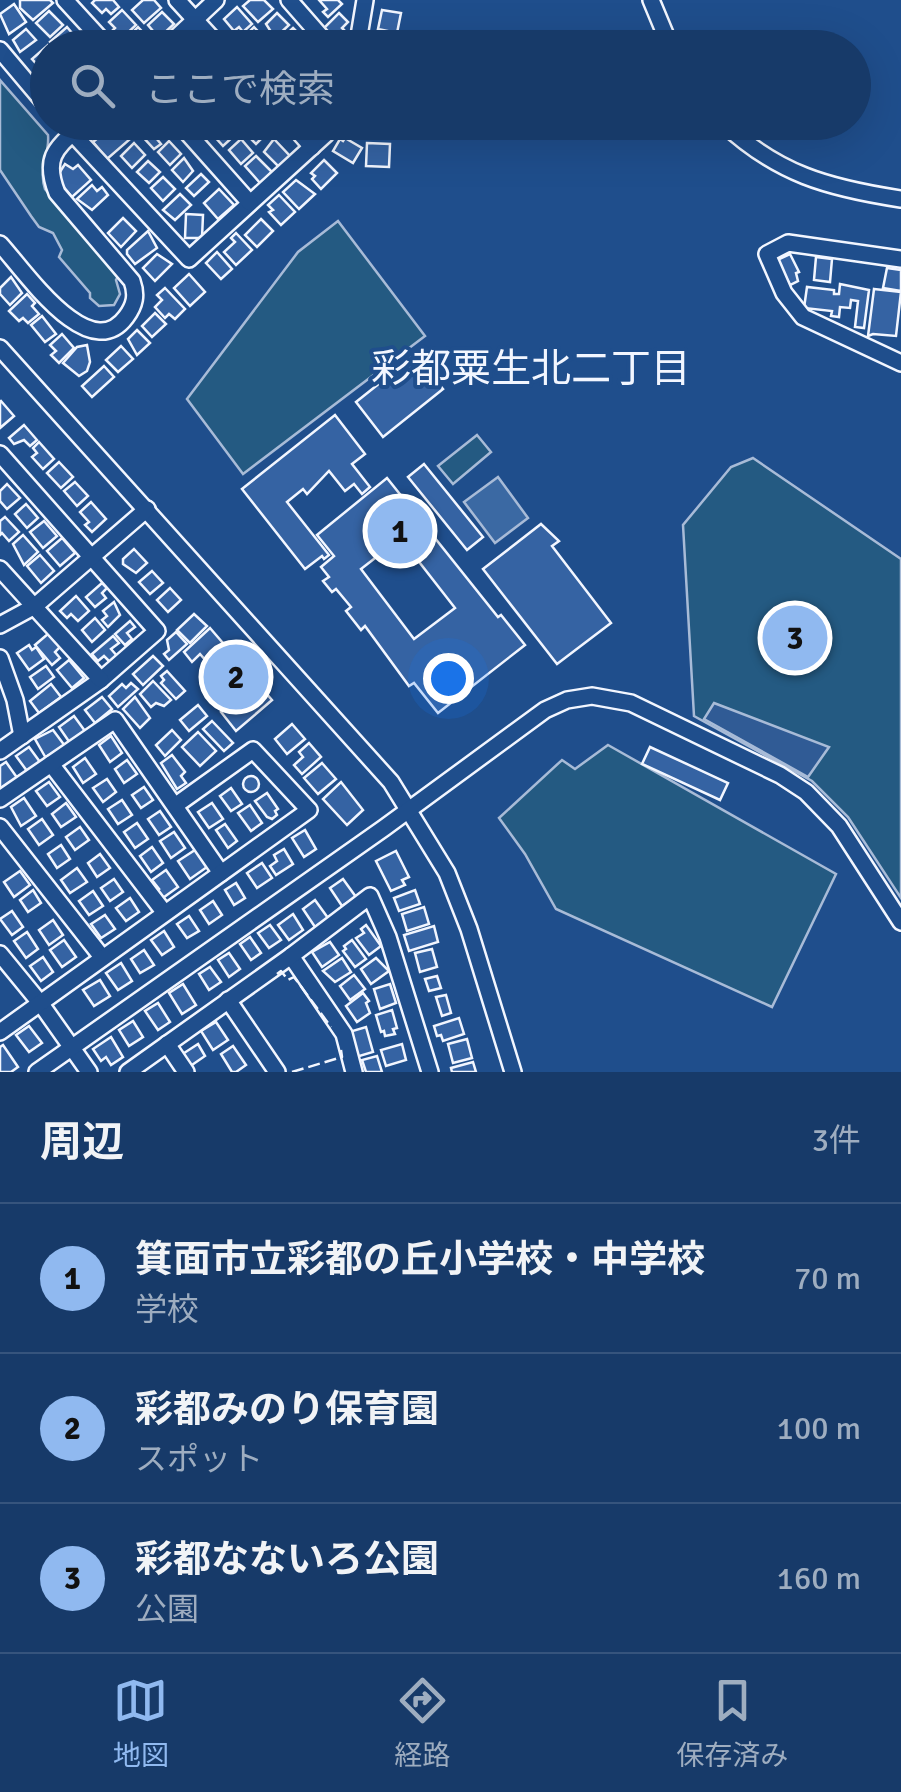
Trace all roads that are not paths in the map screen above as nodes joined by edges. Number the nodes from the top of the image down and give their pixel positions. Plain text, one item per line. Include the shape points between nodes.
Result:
1 (65, 0) edge
2 (177, 0) edge
3 (216, 0) edge
4 (289, 0) edge
5 (365, 0) edge
6 (652, 0) edge
7 (195, 20) junction
8 (93, 30) edge
9 (184, 30) edge
10 (204, 30) edge
11 (315, 30) edge
12 (360, 30) edge
13 (664, 30) edge
14 (0, 50) edge
15 (30, 85) edge
16 (62, 140) edge
17 (85, 140) edge
18 (194, 140) edge
19 (306, 140) edge
20 (318, 140) edge
21 (741, 140) edge
22 (312, 146) junction
23 (901, 199) edge
24 (250, 203) junction
25 (0, 244) edge
26 (901, 258) edge
27 (0, 348) edge
28 (901, 363) edge
29 (0, 454) edge
30 (147, 509) junction
31 (92, 558) junction
32 (0, 569) edge
33 (35, 606) junction
34 (0, 625) edge
35 (0, 658) edge
36 (101, 680) junction
37 (22, 736) junction
38 (0, 751) edge
39 (51, 764) junction
40 (0, 800) edge
41 (176, 804) junction
42 (408, 809) junction
43 (0, 827) edge
44 (222, 872) junction
45 (164, 912) junction
46 (901, 922) edge
47 (0, 954) edge
48 (291, 956) junction
49 (102, 957) junction
50 (228, 1000) junction
51 (41, 1004) junction
52 (0, 1032) edge
53 (167, 1044) junction
54 (72, 1047) junction
55 (37, 1072) edge
56 (89, 1072) edge
57 (128, 1072) edge
58 (186, 1072) edge
59 (277, 1072) edge
60 (354, 1072) edge
61 (430, 1072) edge
62 (513, 1072) edge

1 - 8 street
2 - 7 street
3 - 7 street
4 - 11 street
5 - 12 street
6 - 13 street
7 - 9 street
7 - 10 street
14 - 15 street
16 - 25 street via 50,162 57,193 132,281 131,310 120,325 86,331 70,322
17 - 24 street via 189,259
18 - 24 street
19 - 22 street
20 - 22 street
21 - 23 street via 804,178
22 - 24 street
26 - 28 street via 788,243 768,254 803,317
27 - 30 street
29 - 31 street
30 - 31 street
30 - 42 street
31 - 33 street
31 - 36 street via 156,632
32 - 33 street
33 - 34 street
33 - 36 street
35 - 37 street
36 - 37 street
37 - 38 street
39 - 40 street
39 - 41 street via 115,720
39 - 45 street
41 - 44 street
41 - 44 street via 253,750 309,810
42 - 46 street via 545,710 567,700 610,697 806,792 839,826
42 - 54 street
42 - 62 street via 462,910
43 - 49 street
44 - 45 street
45 - 49 street
47 - 51 street
48 - 50 street
48 - 60 street via 344,1034
48 - 61 street via 370,896
49 - 51 street
50 - 53 street
50 - 59 street
51 - 52 street
51 - 54 street
53 - 57 street
53 - 58 street
54 - 55 street
54 - 56 street

